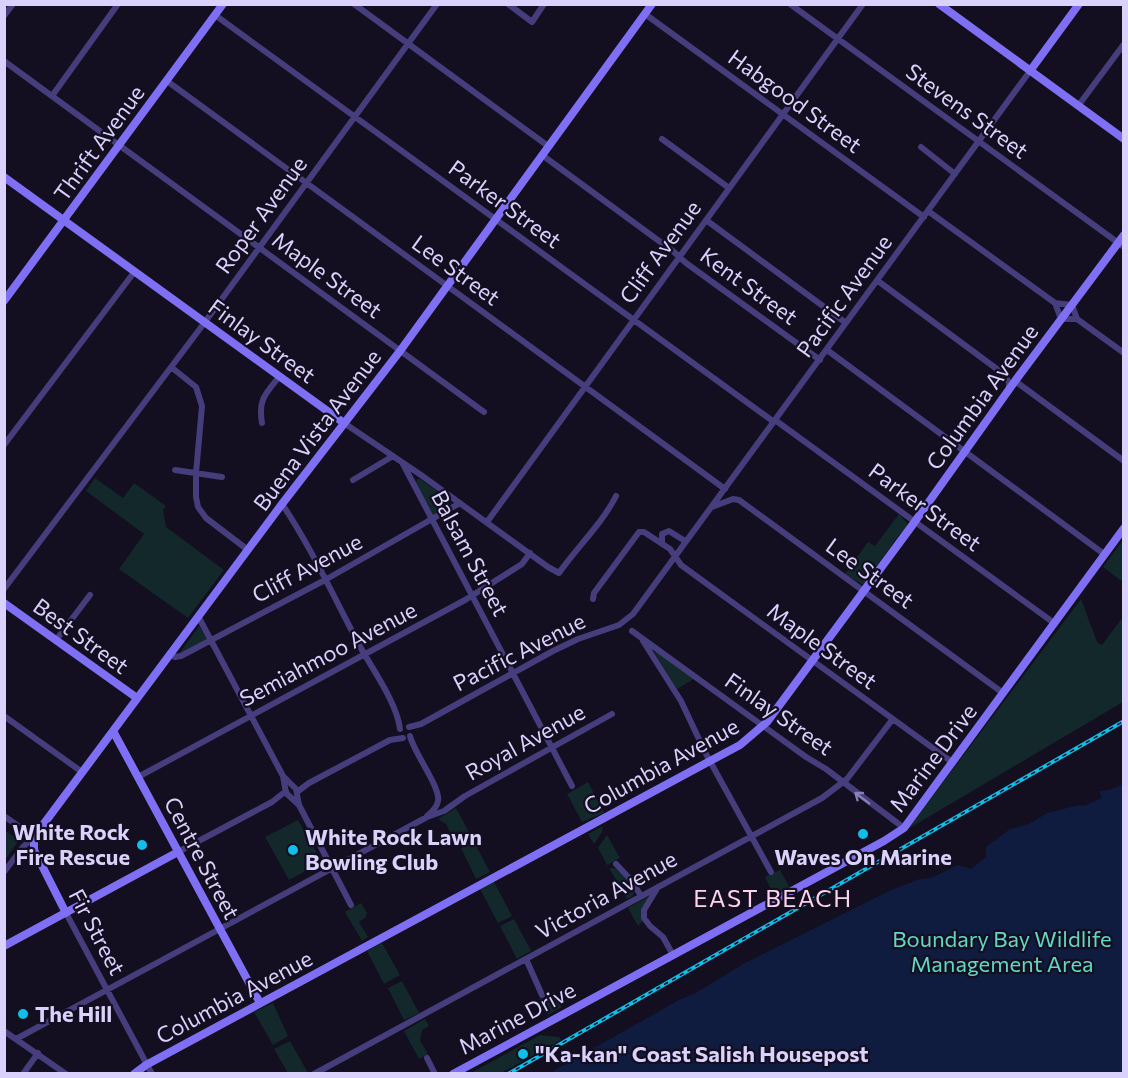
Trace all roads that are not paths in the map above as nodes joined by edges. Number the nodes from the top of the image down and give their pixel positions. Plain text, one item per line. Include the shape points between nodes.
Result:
1 (13, 4) edge
2 (118, 4) edge
3 (223, 4) edge
4 (354, 4) edge
5 (437, 4) edge
6 (508, 4) edge
7 (544, 4) edge
8 (652, 4) edge
9 (790, 4) edge
10 (863, 4) edge
11 (939, 4) edge
12 (1078, 4) edge
13 (645, 14) junction
14 (215, 15) junction
15 (4, 16) edge
16 (838, 40) junction
17 (408, 44) junction
18 (1124, 45) edge
19 (4, 62) edge
20 (1030, 71) junction
21 (167, 81) junction
22 (51, 96) junction
23 (1078, 106) junction
24 (782, 115) junction
25 (355, 117) junction
26 (662, 139) dead end
27 (1124, 139) edge
28 (979, 141) junction
29 (120, 146) junction
30 (548, 146) junction
31 (921, 147) dead end
32 (542, 154) junction
33 (955, 174) junction
34 (4, 177) edge
35 (306, 184) junction
36 (729, 188) junction
37 (926, 214) junction
38 (495, 219) junction
39 (65, 220) junction
40 (706, 220) junction
41 (1122, 242) edge
42 (259, 248) junction
43 (679, 257) junction
44 (135, 271) junction
45 (878, 280) junction
46 (446, 285) junction
47 (4, 301) edge
48 (1055, 303) junction
49 (1072, 306) junction
50 (1061, 319) junction
51 (1077, 319) junction
52 (633, 320) junction
53 (205, 322) junction
54 (846, 323) junction
55 (827, 350) junction
56 (400, 351) junction
57 (1124, 353) edge
58 (820, 360) junction
59 (171, 367) junction
60 (1005, 375) junction
61 (279, 376) junction
62 (1018, 377) junction
63 (585, 386) junction
64 (1009, 389) junction
65 (484, 412) dead end
66 (775, 421) junction
67 (262, 423) dead end
68 (344, 423) junction
69 (4, 446) edge
70 (964, 451) junction
71 (393, 456) junction
72 (1124, 461) edge
73 (403, 464) junction
74 (175, 470) dead end
75 (196, 473) junction
76 (222, 477) dead end
77 (352, 480) dead end
78 (725, 489) junction
79 (616, 496) dead end
80 (460, 503) junction
81 (282, 504) junction
82 (711, 507) junction
83 (431, 520) junction
84 (487, 522) junction
85 (915, 522) junction
86 (1124, 528) edge
87 (662, 542) junction
88 (685, 542) junction
89 (248, 550) junction
90 (530, 554) junction
91 (1104, 554) junction
92 (675, 555) junction
93 (325, 580) junction
94 (4, 590) edge
95 (864, 592) junction
96 (90, 595) dead end
97 (472, 596) junction
98 (593, 599) dead end
99 (4, 603) edge
100 (198, 616) junction
101 (1054, 623) junction
102 (632, 631) dead end
103 (640, 637) junction
104 (211, 639) junction
105 (57, 640) junction
106 (170, 655) junction
107 (365, 655) junction
108 (813, 662) junction
109 (513, 673) junction
110 (1003, 693) junction
111 (137, 699) junction
112 (612, 714) dead end
113 (4, 716) edge
114 (252, 716) junction
115 (892, 720) junction
116 (764, 726) junction
117 (113, 731) junction
118 (406, 733) junction
119 (552, 747) junction
120 (710, 761) junction
121 (952, 762) junction
122 (82, 772) junction
123 (138, 777) junction
124 (843, 782) junction
125 (572, 786) dead end
126 (292, 792) junction
127 (438, 794) junction
128 (456, 802) junction
129 (4, 816) edge
130 (427, 817) junction
131 (904, 828) junction
132 (752, 836) junction
133 (34, 837) junction
134 (178, 852) junction
135 (616, 864) dead end
136 (333, 868) junction
137 (4, 872) edge
138 (771, 872) dead end
139 (659, 886) junction
140 (641, 896) junction
141 (351, 905) dead end
142 (66, 914) junction
143 (220, 929) junction
144 (4, 946) edge
145 (673, 955) junction
146 (526, 959) junction
147 (106, 990) junction
148 (542, 996) dead end
149 (260, 1003) junction
150 (4, 1031) edge
151 (16, 1039) junction
152 (38, 1053) junction
153 (427, 1058) dead end
154 (146, 1065) junction
155 (23, 1074) edge
156 (66, 1074) edge
157 (134, 1074) edge
158 (152, 1074) edge
159 (314, 1074) edge
160 (435, 1074) edge
161 (453, 1074) edge

1 - 15 street
2 - 22 street
3 - 14 street, Thrift Avenue
4 - 17 street
5 - 17 street, Roper Avenue
6 - 7 street via 532,22
8 - 13 street, Buena Vista Avenue
9 - 16 street, Stevens Street
10 - 16 street, Cliff Avenue
11 - 20 street
12 - 20 street
13 - 24 street, Habgood Street
13 - 30 street, Buena Vista Avenue
14 - 21 street, Thrift Avenue
14 - 25 street, Parker Street
16 - 24 street, Cliff Avenue
16 - 28 street, Stevens Street
17 - 25 street, Roper Avenue
17 - 30 street
18 - 23 street
19 - 22 street, Maple Street
20 - 23 street
20 - 28 street, Pacific Avenue
21 - 29 street, Thrift Avenue
21 - 35 street, Lee Street
22 - 29 street, Maple Street
23 - 27 street
24 - 36 street, Cliff Avenue
24 - 37 street, Habgood Street
25 - 35 street, Roper Avenue
25 - 38 street, Parker Street
26 - 36 street
28 - 33 street, Pacific Avenue
28 - 41 street, Stevens Street
29 - 39 street, Thrift Avenue
29 - 42 street, Maple Street
30 - 32 street, Buena Vista Avenue
31 - 33 street
32 - 38 street, Buena Vista Avenue
32 - 43 street, Kent Street
33 - 37 street, Pacific Avenue
34 - 39 street, Finlay Street
35 - 42 street, Roper Avenue
35 - 46 street, Lee Street
36 - 40 street, Cliff Avenue
37 - 45 street, Pacific Avenue
37 - 48 street, Habgood Street
38 - 46 street, Buena Vista Avenue
38 - 52 street, Parker Street
39 - 44 street, Finlay Street
39 - 47 street, Thrift Avenue
40 - 43 street, Cliff Avenue
40 - 54 street
41 - 49 street, Columbia Avenue
42 - 53 street, Roper Avenue
42 - 56 street, Maple Street
43 - 52 street, Cliff Avenue
43 - 58 street, Kent Street
44 - 53 street, Finlay Street
44 - 69 street
45 - 54 street, Pacific Avenue
45 - 60 street
46 - 56 street, Buena Vista Avenue
46 - 63 street, Lee Street
48 - 49 street, Habgood Street
48 - 50 street
49 - 50 street, Columbia Avenue
49 - 51 street
50 - 51 street
50 - 62 street, Columbia Avenue
51 - 57 street
52 - 63 street, Cliff Avenue
52 - 66 street, Parker Street
53 - 59 street, Roper Avenue
53 - 61 street, Finlay Street
54 - 55 street, Pacific Avenue
55 - 58 street, Pacific Avenue
55 - 70 street
56 - 65 street, Maple Street
56 - 68 street, Buena Vista Avenue
58 - 66 street, Pacific Avenue
59 - 75 street via 189,380 200,396
59 - 94 street, Roper Avenue
60 - 62 street
60 - 64 street
61 - 67 street via 260,408
61 - 68 street, Finlay Street
62 - 64 street, Columbia Avenue
62 - 72 street
63 - 78 street, Lee Street
63 - 84 street, Cliff Avenue
64 - 70 street, Columbia Avenue
66 - 78 street, Pacific Avenue
66 - 85 street, Parker Street
68 - 71 street, Finlay Street
68 - 81 street, Buena Vista Avenue
70 - 85 street, Columbia Avenue
70 - 91 street
71 - 73 street, Finlay Street
71 - 77 street
73 - 80 street, Finlay Street
73 - 83 street, Balsam Street
74 - 75 street
75 - 76 street
75 - 89 street via 198,507 206,518
78 - 82 street, Pacific Avenue
79 - 90 street, Finlay Street via 559,573
80 - 83 street, Cliff Avenue
80 - 84 street, Finlay Street
81 - 89 street, Buena Vista Avenue
81 - 93 street
82 - 88 street, Pacific Avenue
82 - 95 street, Lee Street via 739,500
83 - 93 street, Cliff Avenue
83 - 97 street, Balsam Street
84 - 90 street, Finlay Street
85 - 95 street, Columbia Avenue
85 - 101 street, Parker Street
86 - 91 street, Marine Drive
87 - 88 street via 662,534 669,531
87 - 92 street
87 - 98 street via 639,532
88 - 92 street, Pacific Avenue
89 - 100 street, Buena Vista Avenue
90 - 97 street, Semiahmoo Avenue via 522,564
91 - 101 street, Marine Drive
92 - 108 street, Maple Street via 681,565
92 - 109 street, Pacific Avenue via 625,622 566,644
93 - 104 street, Cliff Avenue
93 - 107 street
95 - 108 street, Columbia Avenue
95 - 110 street, Lee Street
96 - 105 street
97 - 107 street, Semiahmoo Avenue
97 - 109 street, Balsam Street
99 - 105 street, Best Street
100 - 104 street
100 - 106 street, Buena Vista Avenue
101 - 110 street, Marine Drive
102 - 103 street, Finlay Street
103 - 116 street, Finlay Street
103 - 120 street via 681,701
104 - 106 street, Cliff Avenue via 181,656
104 - 114 street
105 - 111 street, Best Street
106 - 111 street, Buena Vista Avenue
107 - 114 street, Semiahmoo Avenue
107 - 118 street
108 - 115 street, Maple Street
108 - 116 street, Columbia Avenue
109 - 118 street, Pacific Avenue
109 - 119 street, Balsam Street
110 - 121 street, Marine Drive
111 - 117 street, Buena Vista Avenue
112 - 119 street, Royal Avenue
113 - 122 street
114 - 123 street, Semiahmoo Avenue
114 - 126 street
115 - 121 street, Maple Street
115 - 124 street, Victoria Avenue
116 - 120 street, Columbia Avenue
116 - 124 street, Finlay Street
117 - 122 street, Buena Vista Avenue
117 - 123 street, Centre Street
118 - 126 street
118 - 127 street
119 - 125 street, Balsam Street
119 - 128 street, Royal Avenue
120 - 132 street
120 - 149 street, Columbia Avenue
121 - 131 street, Marine Drive
122 - 133 street, Buena Vista Avenue
123 - 134 street, Centre Street
131 -> 124 street, Finlay Street
124 - 132 street, Victoria Avenue via 814,803
126 - 134 street
126 - 136 street
127 - 128 street, Royal Avenue via 446,801
127 - 130 street via 436,806
128 - 130 street, Royal Avenue
129 - 133 street
130 - 136 street, Royal Avenue
131 - 145 street, Marine Drive
132 - 138 street
132 - 139 street, Victoria Avenue
133 - 137 street, Buena Vista Avenue
133 - 142 street, Fir Street via 34,850
134 - 142 street
134 - 143 street, Centre Street
135 - 140 street
136 - 141 street
136 - 143 street, Royal Avenue
139 - 140 street, Victoria Avenue
139 - 145 street via 644,910 644,918 663,937
140 - 146 street, Victoria Avenue
142 - 144 street
142 - 147 street, Fir Street
143 - 147 street, Royal Avenue
143 - 149 street, Centre Street
145 - 161 street, Marine Drive
146 - 148 street
146 - 159 street, Victoria Avenue
147 - 151 street, Royal Avenue
147 - 154 street, Fir Street
149 - 154 street, Columbia Avenue
150 - 151 street
151 - 152 street
152 - 155 street
152 - 156 street
153 - 160 street
154 - 157 street, Columbia Avenue
154 - 158 street, Fir Street

